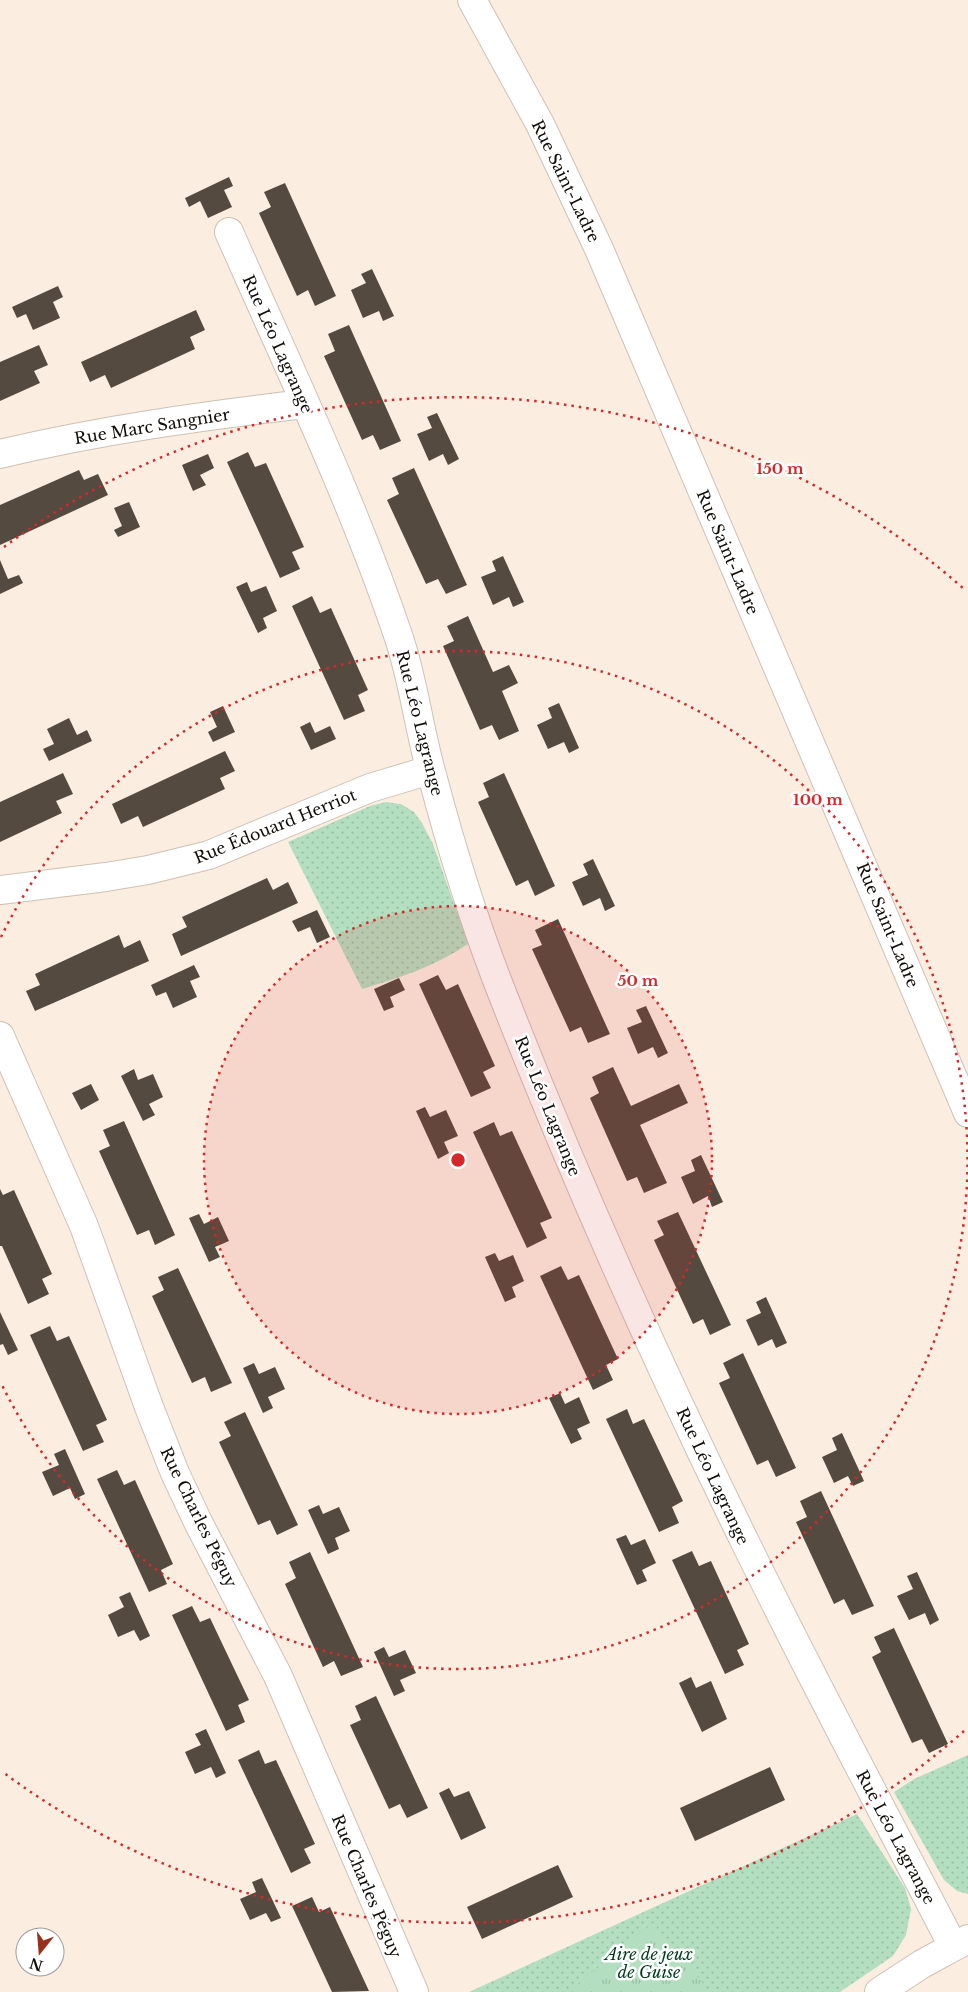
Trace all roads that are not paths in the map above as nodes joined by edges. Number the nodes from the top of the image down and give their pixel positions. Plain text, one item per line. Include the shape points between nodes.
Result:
1 (472, 0) edge
2 (229, 232) dead end
3 (304, 404) junction
4 (0, 454) edge
5 (430, 770) junction
6 (0, 890) edge
7 (0, 1036) edge
8 (968, 1112) edge
9 (961, 1943) edge
10 (414, 1992) edge
11 (879, 1992) edge

1 - 8 street, Rue Saint-Ladre via 540,124 599,249
2 - 3 street, Rue Léo Lagrange
3 - 4 street, Rue Marc Sangnier via 136,426
3 - 5 street, Rue Léo Lagrange via 343,492 398,638 415,696
5 - 6 street, Rue Édouard Herriot via 370,788 209,855 156,868
5 - 9 street, Rue Léo Lagrange via 495,976 628,1295 747,1546 872,1793
7 - 10 street, Rue Charles Péguy via 84,1226 175,1473 278,1676
9 - 11 street

